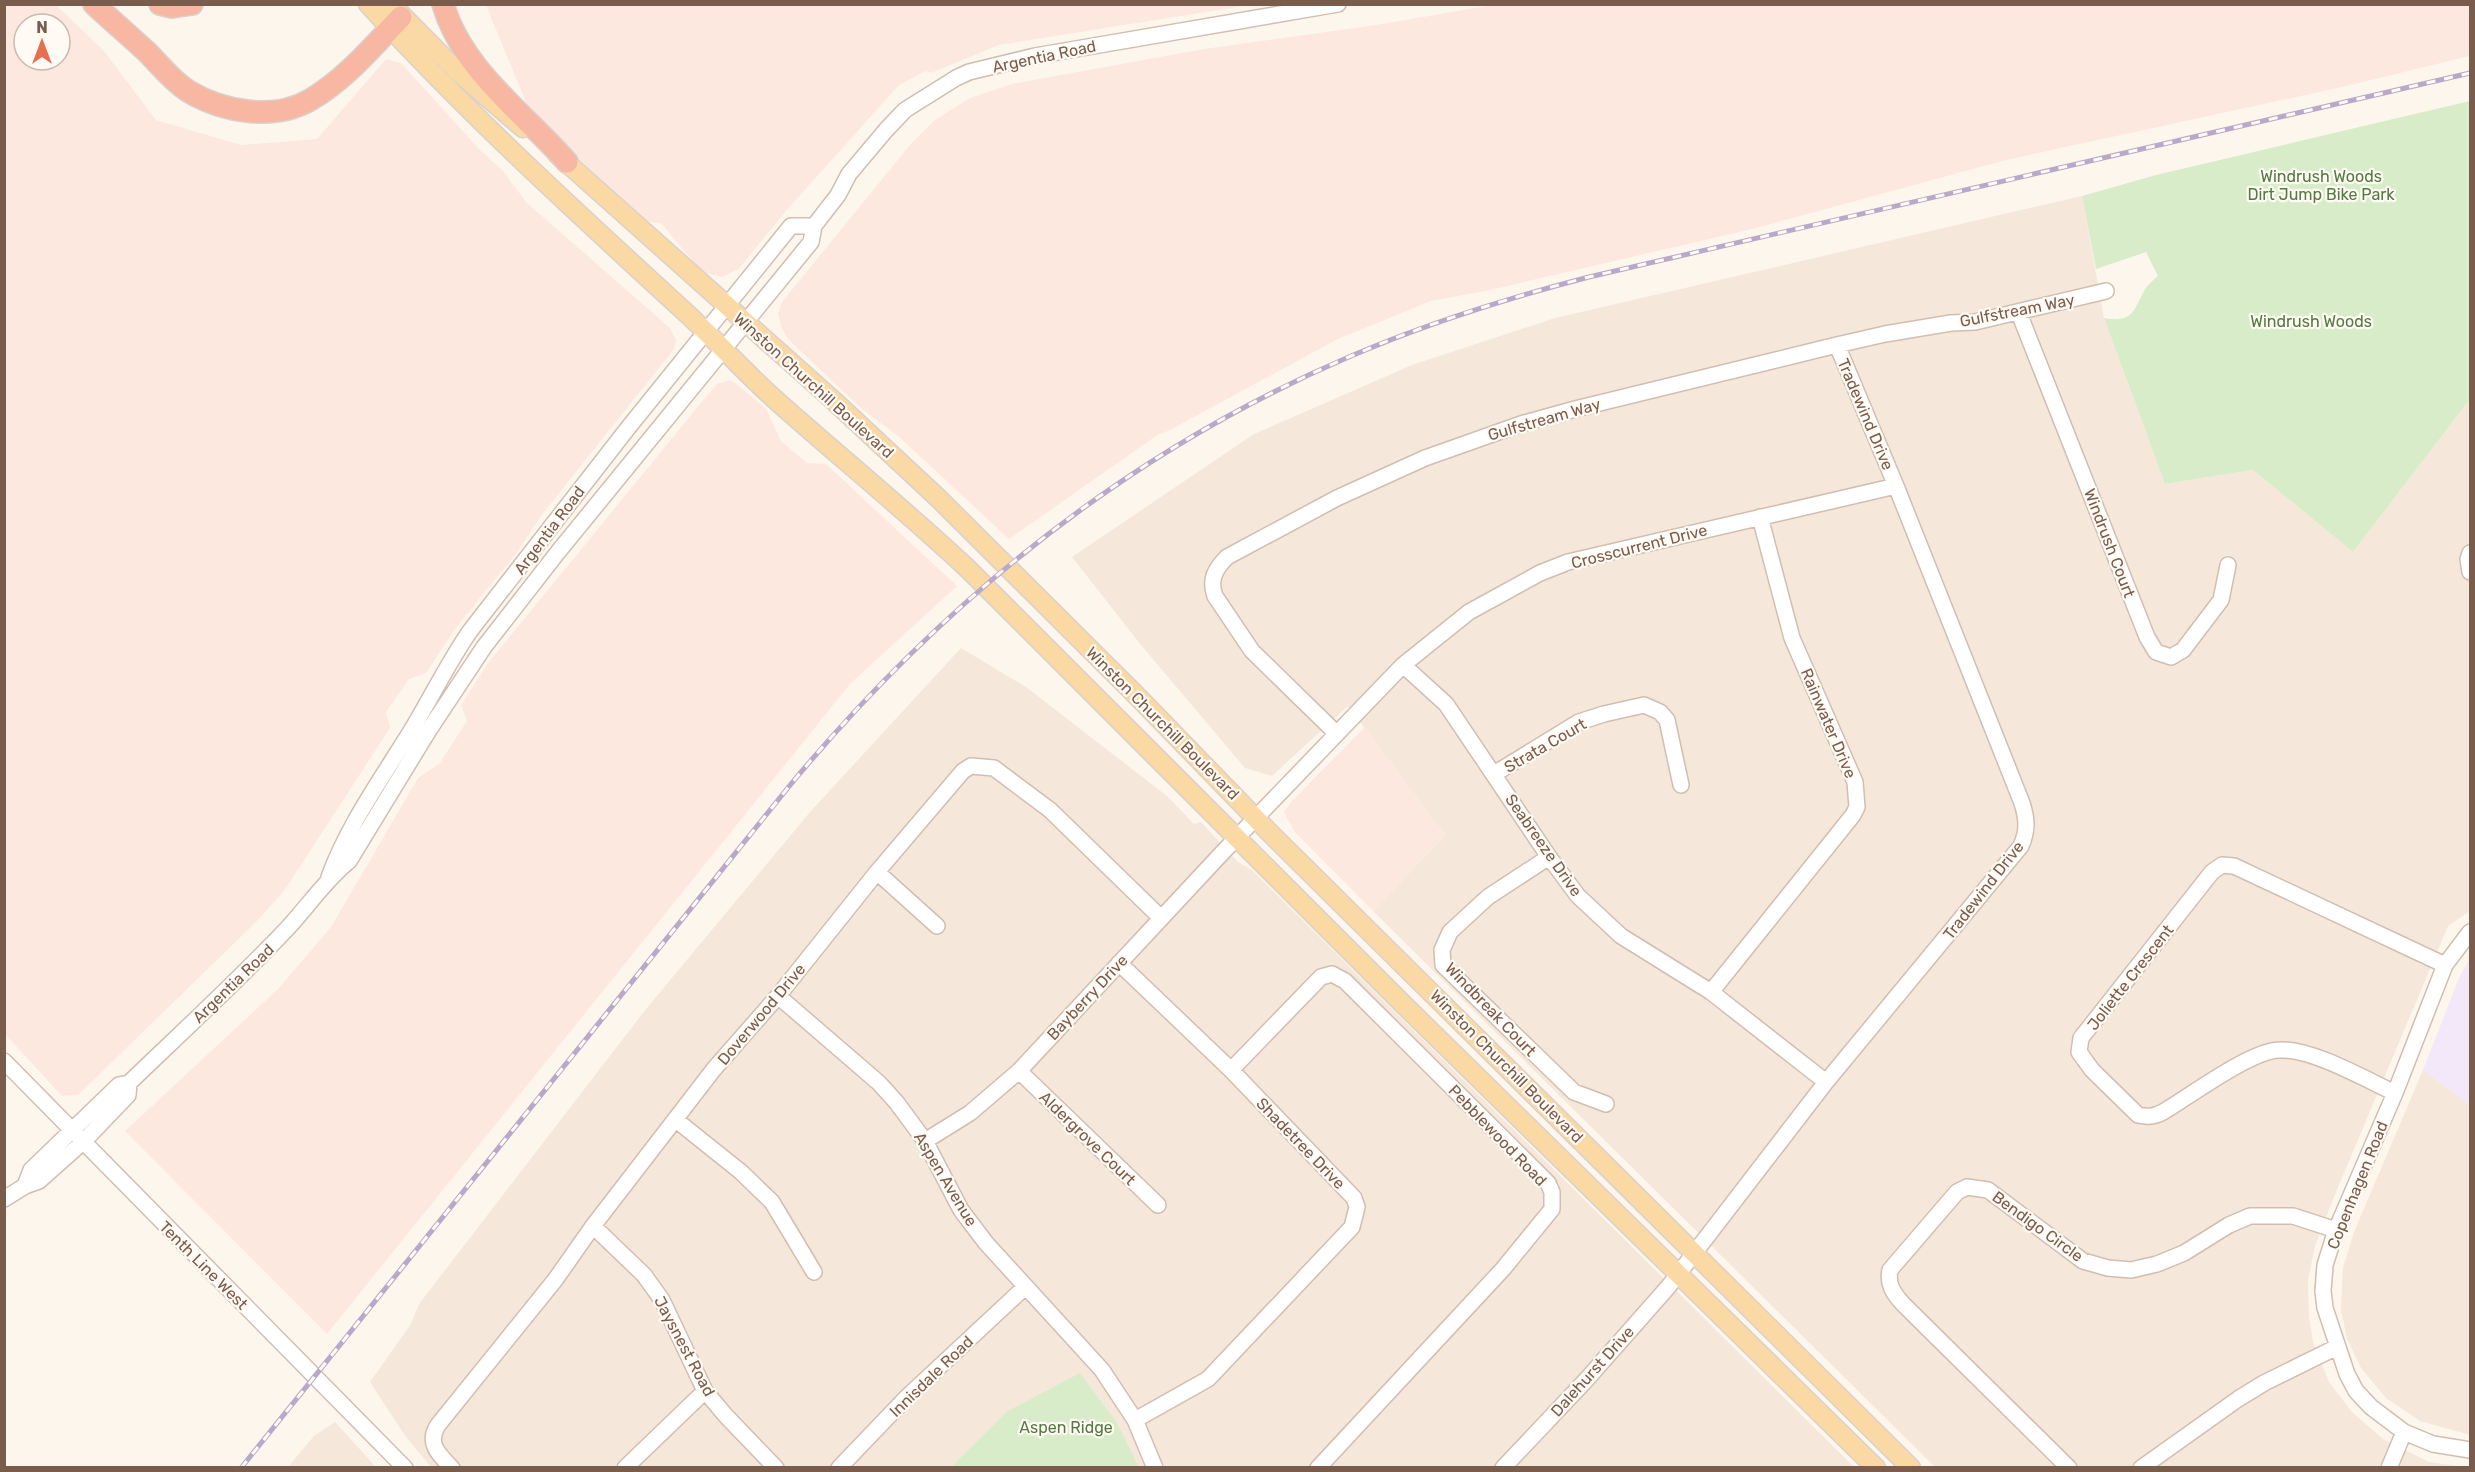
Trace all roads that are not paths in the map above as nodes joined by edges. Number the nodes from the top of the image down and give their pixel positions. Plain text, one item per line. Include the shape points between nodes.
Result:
1 (94, 4) edge
2 (160, 4) edge
3 (192, 4) edge
4 (368, 4) edge
5 (443, 4) edge
6 (1338, 4) edge
7 (394, 17) edge
8 (567, 162) junction
9 (814, 226) junction
10 (2106, 291) dead end
11 (727, 305) junction
12 (2019, 313) junction
13 (746, 322) junction
14 (705, 332) junction
15 (1837, 345) junction
16 (723, 350) junction
17 (1896, 486) junction
18 (1760, 517) junction
19 (2470, 553) edge
20 (2228, 565) dead end
21 (2470, 572) edge
22 (1403, 665) junction
23 (1336, 734) junction
24 (1494, 774) junction
25 (1681, 785) dead end
26 (1256, 818) junction
27 (1236, 838) junction
28 (1549, 857) junction
29 (877, 872) junction
30 (329, 877) junction
31 (1161, 918) junction
32 (938, 926) dead end
33 (2470, 932) edge
34 (1119, 963) junction
35 (2445, 965) junction
36 (1710, 992) junction
37 (778, 996) junction
38 (4, 1061) edge
39 (1231, 1070) junction
40 (1019, 1071) junction
41 (1826, 1082) junction
42 (129, 1083) junction
43 (2395, 1093) junction
44 (1606, 1104) dead end
45 (675, 1120) junction
46 (72, 1130) junction
47 (84, 1141) junction
48 (925, 1141) junction
49 (25, 1186) junction
50 (4, 1199) edge
51 (1158, 1204) dead end
52 (593, 1226) junction
53 (2336, 1230) junction
54 (1694, 1253) junction
55 (814, 1272) dead end
56 (1679, 1273) junction
57 (1024, 1287) junction
58 (2337, 1347) junction
59 (705, 1391) junction
60 (1135, 1420) junction
61 (2404, 1432) junction
62 (2470, 1450) edge
63 (405, 1467) edge
64 (452, 1467) edge
65 (625, 1467) edge
66 (776, 1467) edge
67 (839, 1467) edge
68 (1155, 1467) edge
69 (1317, 1467) edge
70 (1503, 1467) edge
71 (1876, 1467) edge
72 (1911, 1467) edge
73 (2069, 1467) edge
74 (2142, 1467) edge
75 (2389, 1467) edge

1 - 7 highway via 187,91 212,103 267,112 309,101 350,69
2 - 3 highway
4 - 7 main road, Winston Churchill Boulevard
5 - 8 highway via 454,32 478,69
6 - 9 street, Argentia Road via 1035,56 969,72 905,110 849,174
7 - 8 main road, Winston Churchill Boulevard via 494,105
7 - 14 main road, Winston Churchill Boulevard via 547,184
8 - 11 main road, Winston Churchill Boulevard
9 - 11 street, Argentia Road via 791,226
9 - 13 street, Argentia Road via 811,242
10 - 12 street, Gulfstream Way
11 - 13 main road, Winston Churchill Boulevard
11 - 14 street, Argentia Road
12 - 15 street, Gulfstream Way
12 - 20 street, Windrush Court via 2146,636 2156,652 2171,657 2183,650 2221,600
13 - 16 street, Argentia Road
13 - 26 main road, Winston Churchill Boulevard via 938,498
14 - 16 main road, Winston Churchill Boulevard
14 - 30 street, Argentia Road via 454,654 338,854
15 - 17 street, Tradewind Drive
15 - 23 street, Gulfstream Way via 1575,409 1446,450 1336,498 1227,557 1213,577 1215,596 1252,651
16 - 27 main road, Winston Churchill Boulevard via 967,568
16 - 30 street, Argentia Road via 488,641 349,861
17 - 18 street, Crosscurrent Drive
17 - 41 street, Tradewind Drive via 2022,803 2026,833 2021,846
18 - 22 street, Crosscurrent Drive via 1595,554 1540,573 1469,612
18 - 36 street, Rainwater Drive via 1792,638 1856,782 1857,807
19 - 21 street
22 - 23 street, Crosscurrent Drive
22 - 24 street, Seabreeze Drive via 1446,704
23 - 26 street, Crosscurrent Drive
24 - 25 street, Strata Court via 1579,722 1644,705 1667,720
24 - 28 street, Seabreeze Drive
26 - 27 street, Crosscurrent Drive
26 - 54 main road, Winston Churchill Boulevard
27 - 31 street, Bayberry Drive
27 - 56 main road, Winston Churchill Boulevard
28 - 36 street, Seabreeze Drive via 1578,896 1621,936
28 - 44 street, Windbreak Court via 1488,897 1450,932 1442,950 1443,965 1574,1092
29 - 31 street, Doverwood Drive via 963,771 971,766 994,768 1050,810
29 - 32 street
29 - 37 street, Doverwood Drive
30 - 42 street, Argentia Road via 278,938
31 - 34 street, Bayberry Drive
33 - 35 street, Copenhagen Road
34 - 39 street, Shadetree Drive
34 - 40 street, Bayberry Drive
35 - 43 street, Copenhagen Road
35 - 43 street, Joliette Crescent via 2234,866 2222,866 2212,872 2081,1038 2079,1052 2092,1070 2138,1115 2146,1117 2163,1112 2239,1065 2274,1050 2299,1051
36 - 41 street, Seabreeze Drive
37 - 45 street, Doverwood Drive
37 - 48 street, Aspen Avenue via 879,1083
38 - 46 street, Tenth Line West
39 - 60 street, Shadetree Drive via 1354,1198 1358,1208 1356,1219 1208,1379
39 - 69 street, Pebblewood Road via 1321,977 1332,974 1345,981 1548,1183 1552,1192 1552,1209 1503,1269
40 - 48 street, Bayberry Drive via 970,1113
40 - 51 street, Aldergrove Court
41 - 54 street, Tradewind Drive
42 - 46 street, Argentia Road via 119,1085
42 - 47 street, Argentia Road via 128,1095
43 - 53 street, Copenhagen Road
45 - 52 street, Doverwood Drive
45 - 55 street via 772,1202
46 - 47 street, Tenth Line West
46 - 49 street, Argentia Road via 31,1170
47 - 49 street, Argentia Road via 39,1181
47 - 63 street, Tenth Line West
48 - 57 street, Aspen Avenue via 961,1210
49 - 50 street, Argentia Road
52 - 59 street, Jaysnest Road via 644,1275 662,1300
52 - 64 street, Doverwood Drive via 555,1280 434,1431 436,1452
53 - 58 street, Copenhagen Road via 2325,1265 2323,1291
53 - 73 street, Bendigo Circle via 2293,1216 2250,1216 2157,1264 2131,1270 2108,1268 2083,1261 1988,1190 1967,1187 1957,1192 1890,1270 1888,1280 1903,1304
54 - 56 street, Tradewind Drive
54 - 72 main road, Winston Churchill Boulevard
56 - 70 street, Dalehurst Drive
56 - 71 main road, Winston Churchill Boulevard
57 - 60 street, Aspen Avenue via 1102,1370
57 - 67 street, Innisdale Road
58 - 61 street, Copenhagen Road via 2356,1391
58 - 74 street via 2264,1383
59 - 65 street
59 - 66 street, Jaysnest Road
60 - 68 street, Aspen Avenue
61 - 62 street, Copenhagen Road via 2433,1444
61 - 75 street

